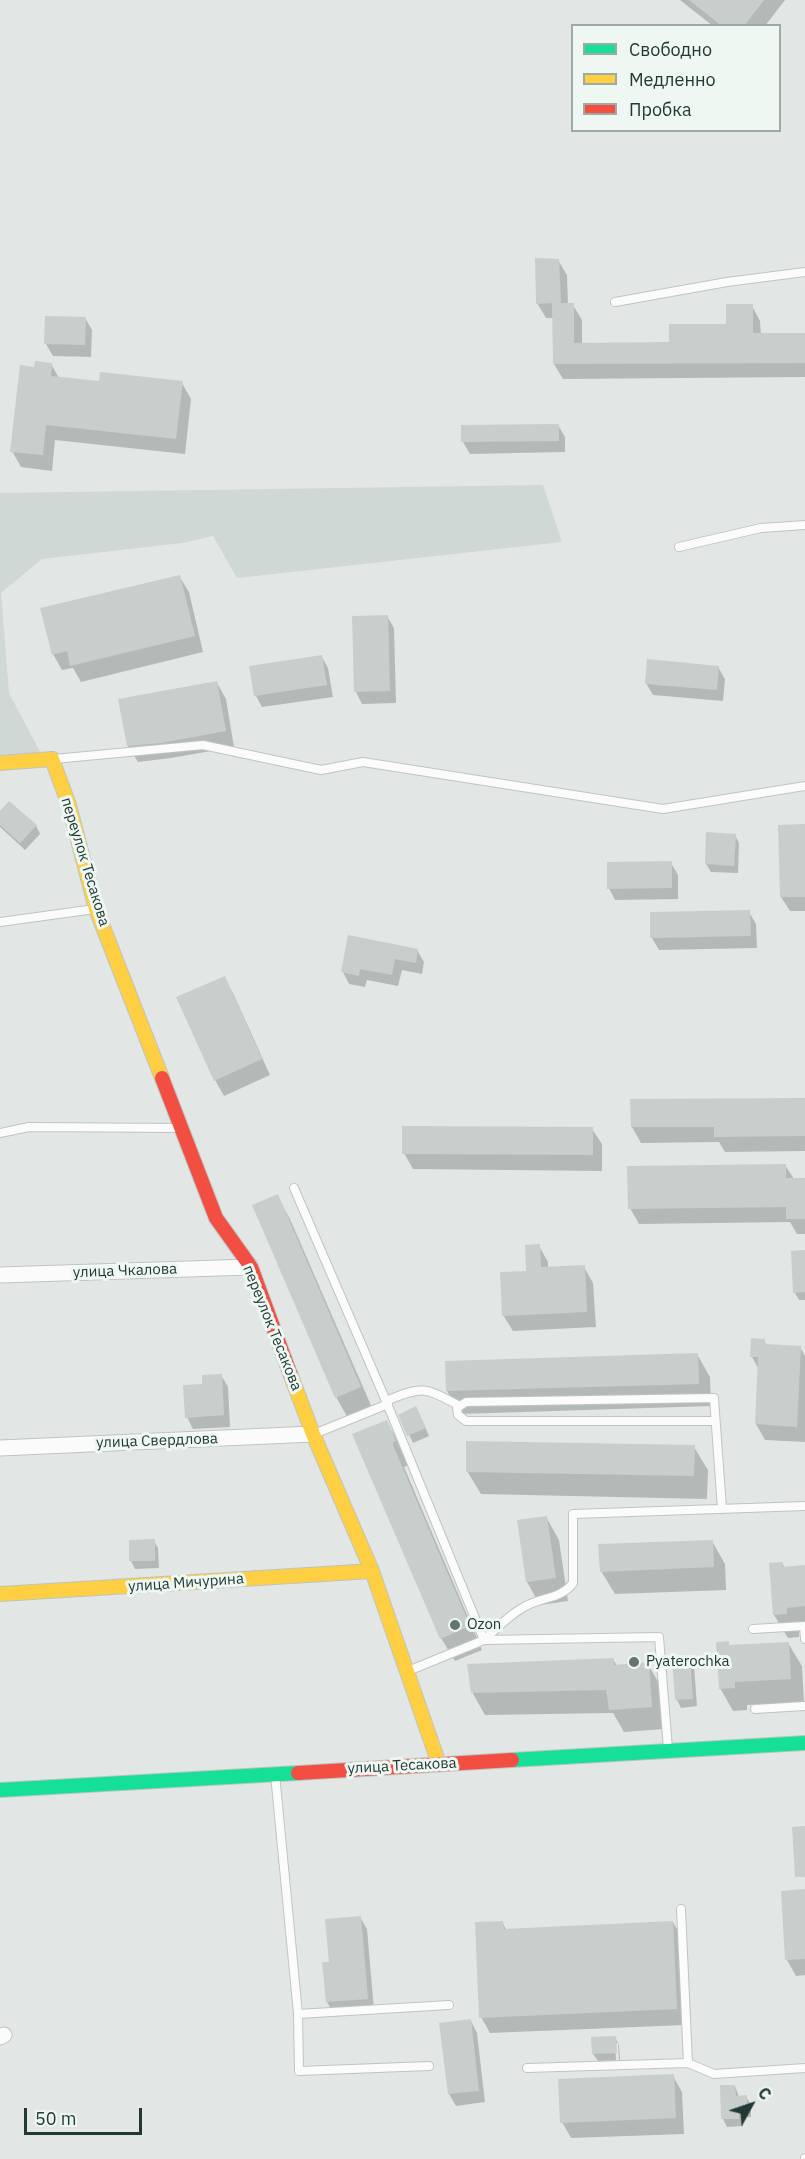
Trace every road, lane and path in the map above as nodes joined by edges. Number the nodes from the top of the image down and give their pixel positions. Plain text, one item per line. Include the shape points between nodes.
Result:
1 (805, 272) edge
2 (615, 302) dead end
3 (805, 525) edge
4 (679, 547) dead end
5 (52, 759) junction
6 (0, 764) edge
7 (805, 786) edge
8 (96, 909) junction
9 (0, 922) edge
10 (181, 1128) junction
11 (0, 1133) edge
12 (294, 1188) dead end
13 (250, 1267) junction
14 (0, 1275) edge
15 (387, 1402) junction
16 (460, 1406) junction
17 (715, 1421) junction
18 (313, 1434) junction
19 (0, 1448) edge
20 (805, 1506) edge
21 (722, 1509) junction
22 (372, 1571) junction
23 (0, 1594) edge
24 (753, 1629) dead end
25 (805, 1639) edge
26 (484, 1640) junction
27 (407, 1672) junction
28 (805, 1706) edge
29 (755, 1709) dead end
30 (805, 1743) edge
31 (668, 1751) junction
32 (439, 1764) junction
33 (275, 1774) junction
34 (0, 1790) edge
35 (681, 1909) dead end
36 (449, 2005) dead end
37 (298, 2014) junction
38 (688, 2063) junction
39 (429, 2066) dead end
40 (526, 2068) dead end
41 (805, 2068) edge

1 - 2 lane
3 - 4 lane via 760,528
5 - 6 street
5 - 7 lane via 203,745 321,770 363,762 663,809
5 - 8 street, переулок Тесакова via 69,805
8 - 9 lane
8 - 10 street, переулок Тесакова
10 - 11 lane via 29,1127
10 - 13 street, переулок Тесакова via 216,1218
12 - 15 lane
13 - 14 street, улица Чкалова
13 - 18 street, переулок Тесакова
15 - 16 lane via 426,1389
15 - 18 lane
15 - 26 lane
16 - 17 lane via 458,1415 466,1421
16 - 17 lane via 466,1402 714,1398
17 - 21 lane
18 - 19 street, улица Свердлова
18 - 22 street, переулок Тесакова
20 - 21 lane
21 - 26 lane via 573,1515 573,1583 557,1596 527,1605
22 - 23 street, улица Мичурина
22 - 27 street, переулок Тесакова
24 - 25 lane via 804,1626
26 - 27 lane
26 - 31 lane via 659,1637
27 - 32 street, переулок Тесакова
28 - 29 lane
30 - 31 street, улица Тесакова
31 - 32 street, улица Тесакова
32 - 33 street, улица Тесакова
33 - 34 street, улица Тесакова
33 - 37 lane
35 - 38 lane
36 - 37 lane
37 - 39 lane via 299,2072
38 - 40 lane
38 - 41 lane via 714,2074

